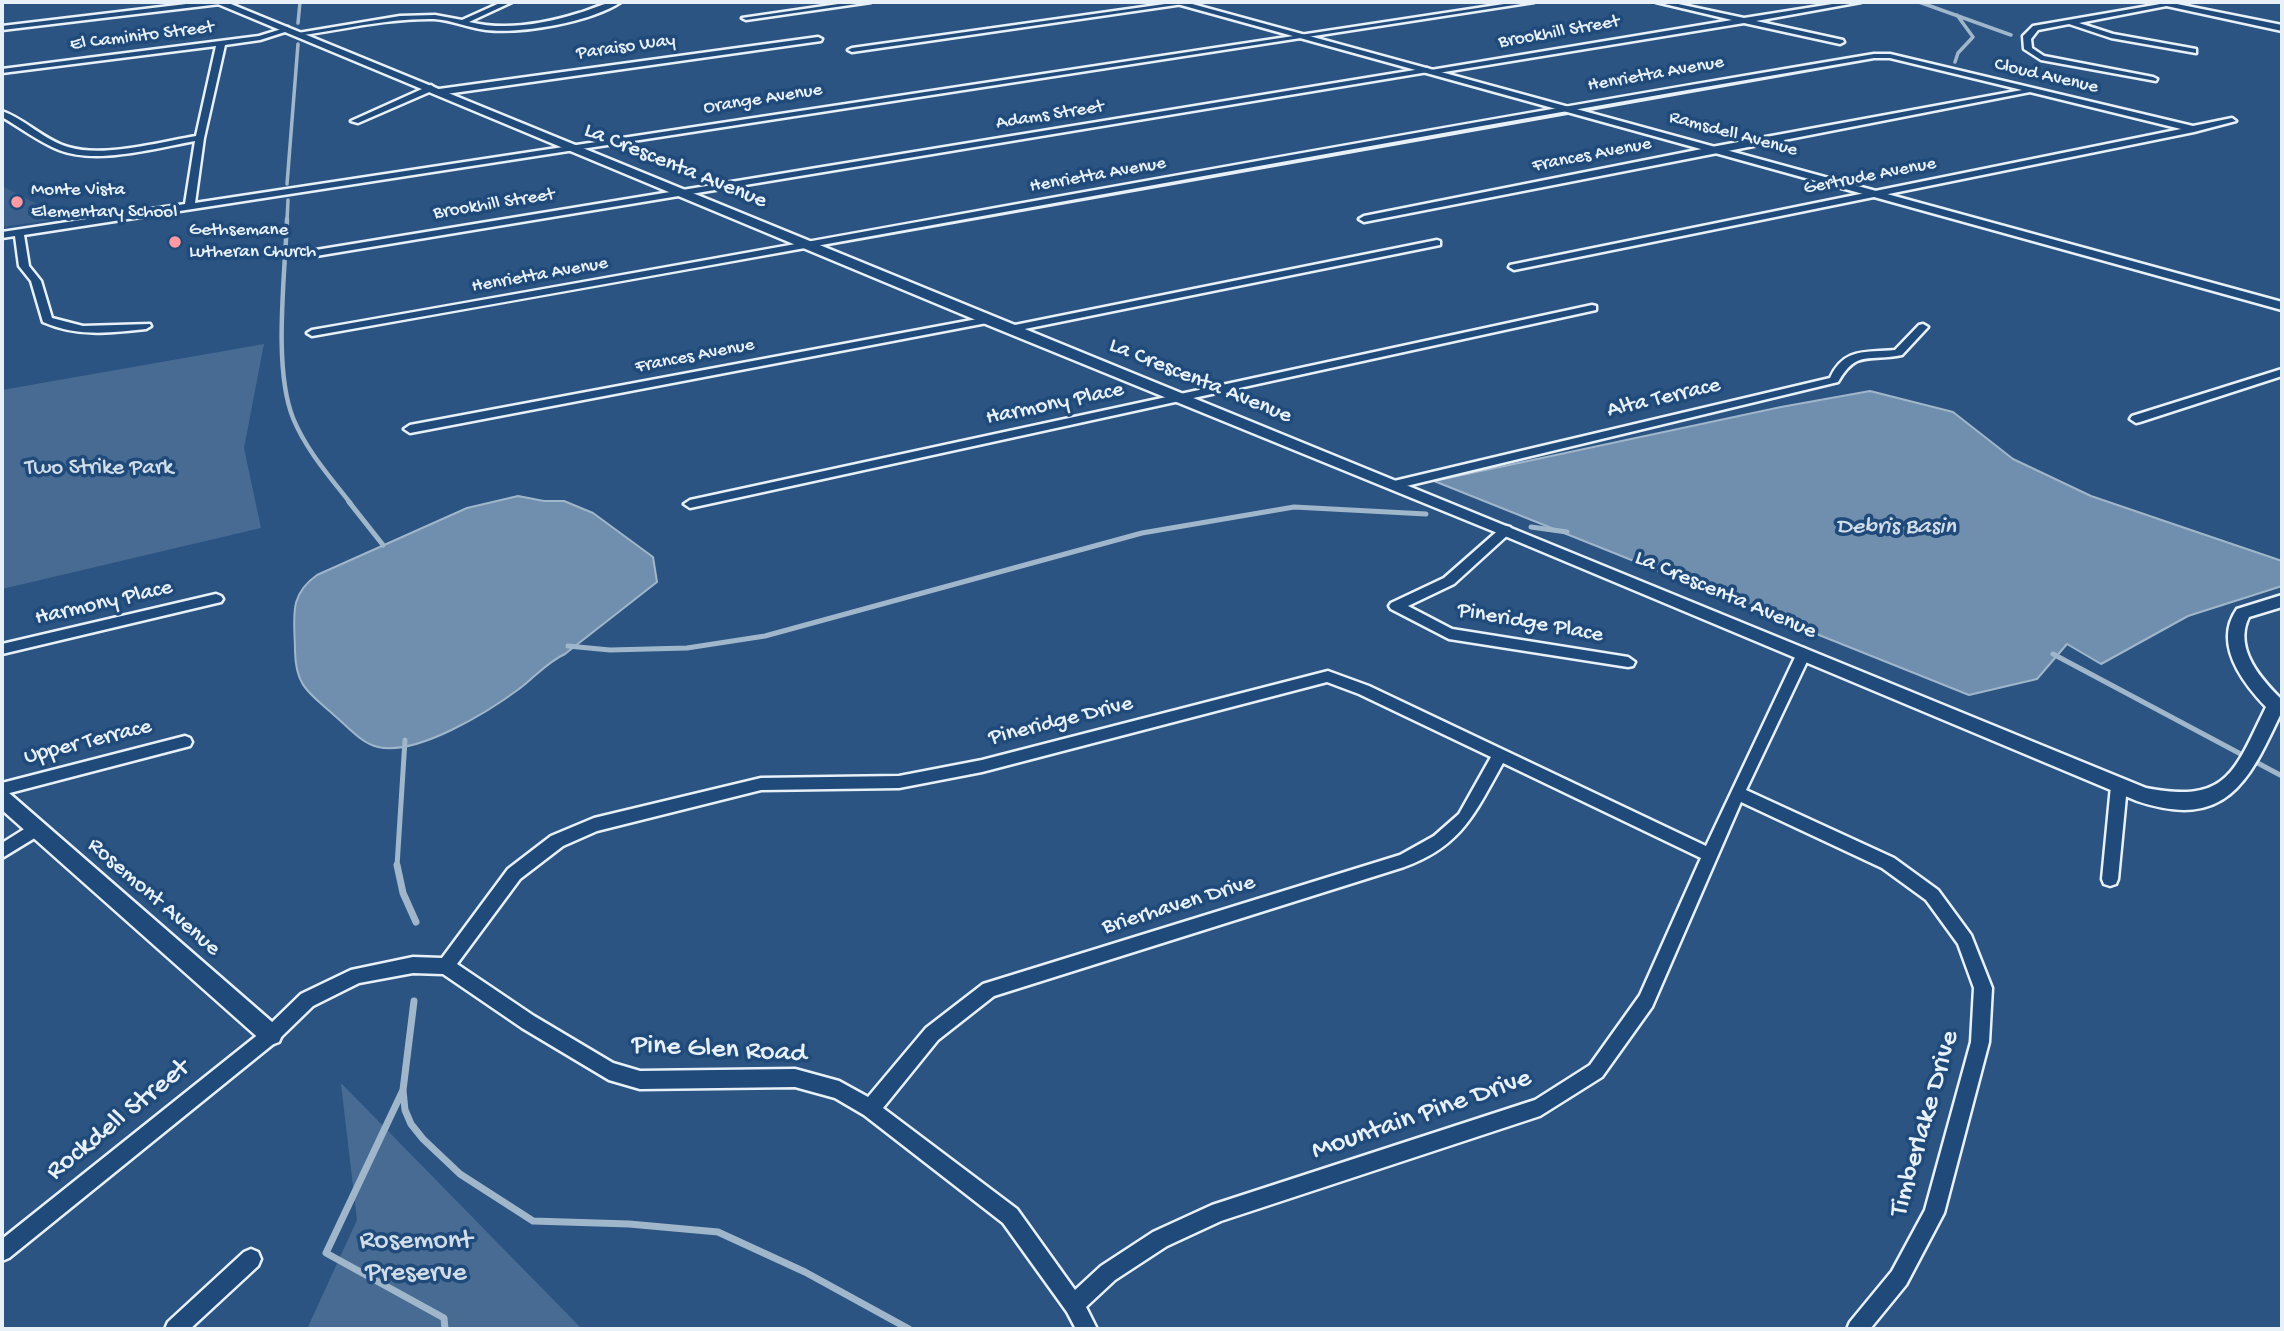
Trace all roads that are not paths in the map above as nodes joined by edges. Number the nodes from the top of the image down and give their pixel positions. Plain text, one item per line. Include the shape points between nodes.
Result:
1 (218, 2) edge
2 (508, 2) edge
3 (617, 2) edge
4 (867, 2) edge
5 (1183, 2) edge
6 (1530, 2) edge
7 (1660, 2) edge
8 (1857, 2) edge
9 (2153, 2) edge
10 (2183, 2) edge
11 (2167, 5) junction
12 (746, 18) dead end
13 (1740, 20) junction
14 (465, 21) junction
15 (2068, 22) junction
16 (2, 28) edge
17 (2282, 28) edge
18 (291, 31) junction
19 (1303, 37) junction
20 (818, 39) dead end
21 (1840, 42) dead end
22 (221, 43) junction
23 (852, 50) dead end
24 (2193, 51) dead end
25 (1890, 56) joint
26 (2, 71) edge
27 (1430, 71) junction
28 (2153, 79) dead end
29 (435, 90) junction
30 (2033, 91) junction
31 (1565, 108) junction
32 (2, 114) edge
33 (355, 121) dead end
34 (2232, 121) dead end
35 (2194, 129) junction
36 (200, 138) junction
37 (569, 148) junction
38 (1717, 149) junction
39 (678, 192) junction
40 (1879, 193) junction
41 (190, 205) junction
42 (1364, 219) dead end
43 (19, 232) junction
44 (2, 234) edge
45 (1437, 243) dead end
46 (809, 246) junction
47 (316, 253) dead end
48 (1514, 268) dead end
49 (2282, 306) edge
50 (1592, 309) dead end
51 (988, 320) junction
52 (146, 326) dead end
53 (1923, 327) dead end
54 (1010, 329) junction
55 (312, 333) dead end
56 (2282, 372) edge
57 (1182, 399) junction
58 (2136, 419) dead end
59 (410, 429) dead end
60 (1394, 485) junction
61 (690, 504) dead end
62 (1506, 530) junction
63 (216, 599) dead end
64 (2282, 601) edge
65 (2, 649) edge
66 (1804, 653) junction
67 (1628, 662) dead end
68 (2279, 706) edge
69 (185, 742) dead end
70 (1501, 754) junction
71 (2119, 786) junction
72 (2, 789) edge
73 (1737, 793) junction
74 (2, 799) edge
75 (37, 828) junction
76 (2, 851) edge
77 (1710, 855) junction
78 (2110, 879) dead end
79 (446, 966) junction
80 (271, 1035) junction
81 (870, 1109) junction
82 (2, 1251) edge
83 (250, 1259) dead end
84 (1074, 1305) junction
85 (175, 1329) edge
86 (1087, 1329) edge
87 (1857, 1329) edge

1 - 16 street
1 - 18 street, La Crescenta Avenue
2 - 14 street
3 - 14 street, El Caminito Street via 568,20 517,28 479,27
4 - 12 street
5 - 19 street, Ramsdell Avenue
5 - 23 street
6 - 19 street, Orange Avenue
7 - 13 street
8 - 13 street, Brookhill Street
9 - 11 main road
10 - 11 street
11 - 15 street
11 - 17 main road
13 - 21 street
13 - 27 street, Brookhill Street
14 - 18 street, El Caminito Street via 412,18
15 - 24 street via 2111,36
15 - 28 street via 2027,33 2028,49 2041,58
18 - 22 street, El Caminito Street
18 - 29 street, La Crescenta Avenue
19 - 27 street, Ramsdell Avenue
19 - 37 street, Orange Avenue
20 - 29 street, Paraiso Way
22 - 26 street, El Caminito Street
22 - 36 street
25 - 30 street, Cloud Avenue
25 - 31 street, Henrietta Avenue
27 - 31 street, Ramsdell Avenue
27 - 39 street, Adams Street
29 - 33 street, Paraiso Way
29 - 37 street, La Crescenta Avenue
30 - 35 street, Cloud Avenue
30 - 38 street, Frances Avenue
31 - 38 street, Ramsdell Avenue
31 - 46 street, Henrietta Avenue
32 - 36 street via 78,152
34 - 35 street, Gertrude Avenue
35 - 40 street, Gertrude Avenue
36 - 41 street
37 - 39 street, La Crescenta Avenue
37 - 41 street, Orange Avenue
38 - 40 street, Ramsdell Avenue
38 - 42 street, Frances Avenue
39 - 46 street, La Crescenta Avenue
39 - 47 street, Brookhill Street
40 - 48 street, Gertrude Avenue
40 - 49 street, Ramsdell Avenue
41 - 43 street, Orange Avenue
43 - 44 street, Orange Avenue
43 - 52 street via 24,266 36,281 47,320 63,328
45 - 54 street
46 - 51 street, La Crescenta Avenue
46 - 55 street, Henrietta Avenue
50 - 57 street, Harmony Place
51 - 54 street, La Crescenta Avenue
51 - 59 street, Frances Avenue
53 - 60 street, Alta Terrace via 1898,353 1851,357 1839,365 1834,380
54 - 57 street, La Crescenta Avenue
56 - 58 street
57 - 60 street, La Crescenta Avenue
57 - 61 street, Harmony Place
60 - 62 street, La Crescenta Avenue
62 - 66 street, La Crescenta Avenue
62 - 67 street, Pineridge Place via 1449,581 1396,606 1449,634
63 - 65 street, Harmony Place
64 - 68 street via 2244,613 2237,624 2243,667
66 - 71 street, La Crescenta Avenue
66 - 73 street, Mountain Pine Drive
68 - 71 street, La Crescenta Avenue via 2233,785 2219,794 2189,802 2166,801
69 - 72 street, Upper Terrace
70 - 77 street, Pineridge Drive
70 - 79 street, Pineridge Drive via 1328,677 982,766 899,782 761,784 594,825 557,841 514,874
70 - 81 street, Brierhaven Drive via 1464,819 1440,841 1404,860 989,990 932,1034
71 - 78 street
73 - 77 street, Mountain Pine Drive
73 - 87 street, Timberlake Drive via 1888,863 1932,895 1965,940 1983,988 1980,1042 1934,1213 1899,1278
74 - 75 street, Rosemont Avenue
75 - 76 street
75 - 80 street, Rosemont Avenue
77 - 84 street, Mountain Pine Drive via 1646,1001 1596,1071 1540,1107 1219,1212 1160,1239 1108,1273
79 - 80 street, Rockdell Street via 389,968 357,976 307,1000
79 - 81 street, Pine Glen Road via 609,1071 640,1080 795,1077 839,1090
80 - 82 street, Rockdell Street
81 - 84 street, Pine Glen Road via 1010,1216
83 - 85 street
84 - 86 street, Pine Glen Road

